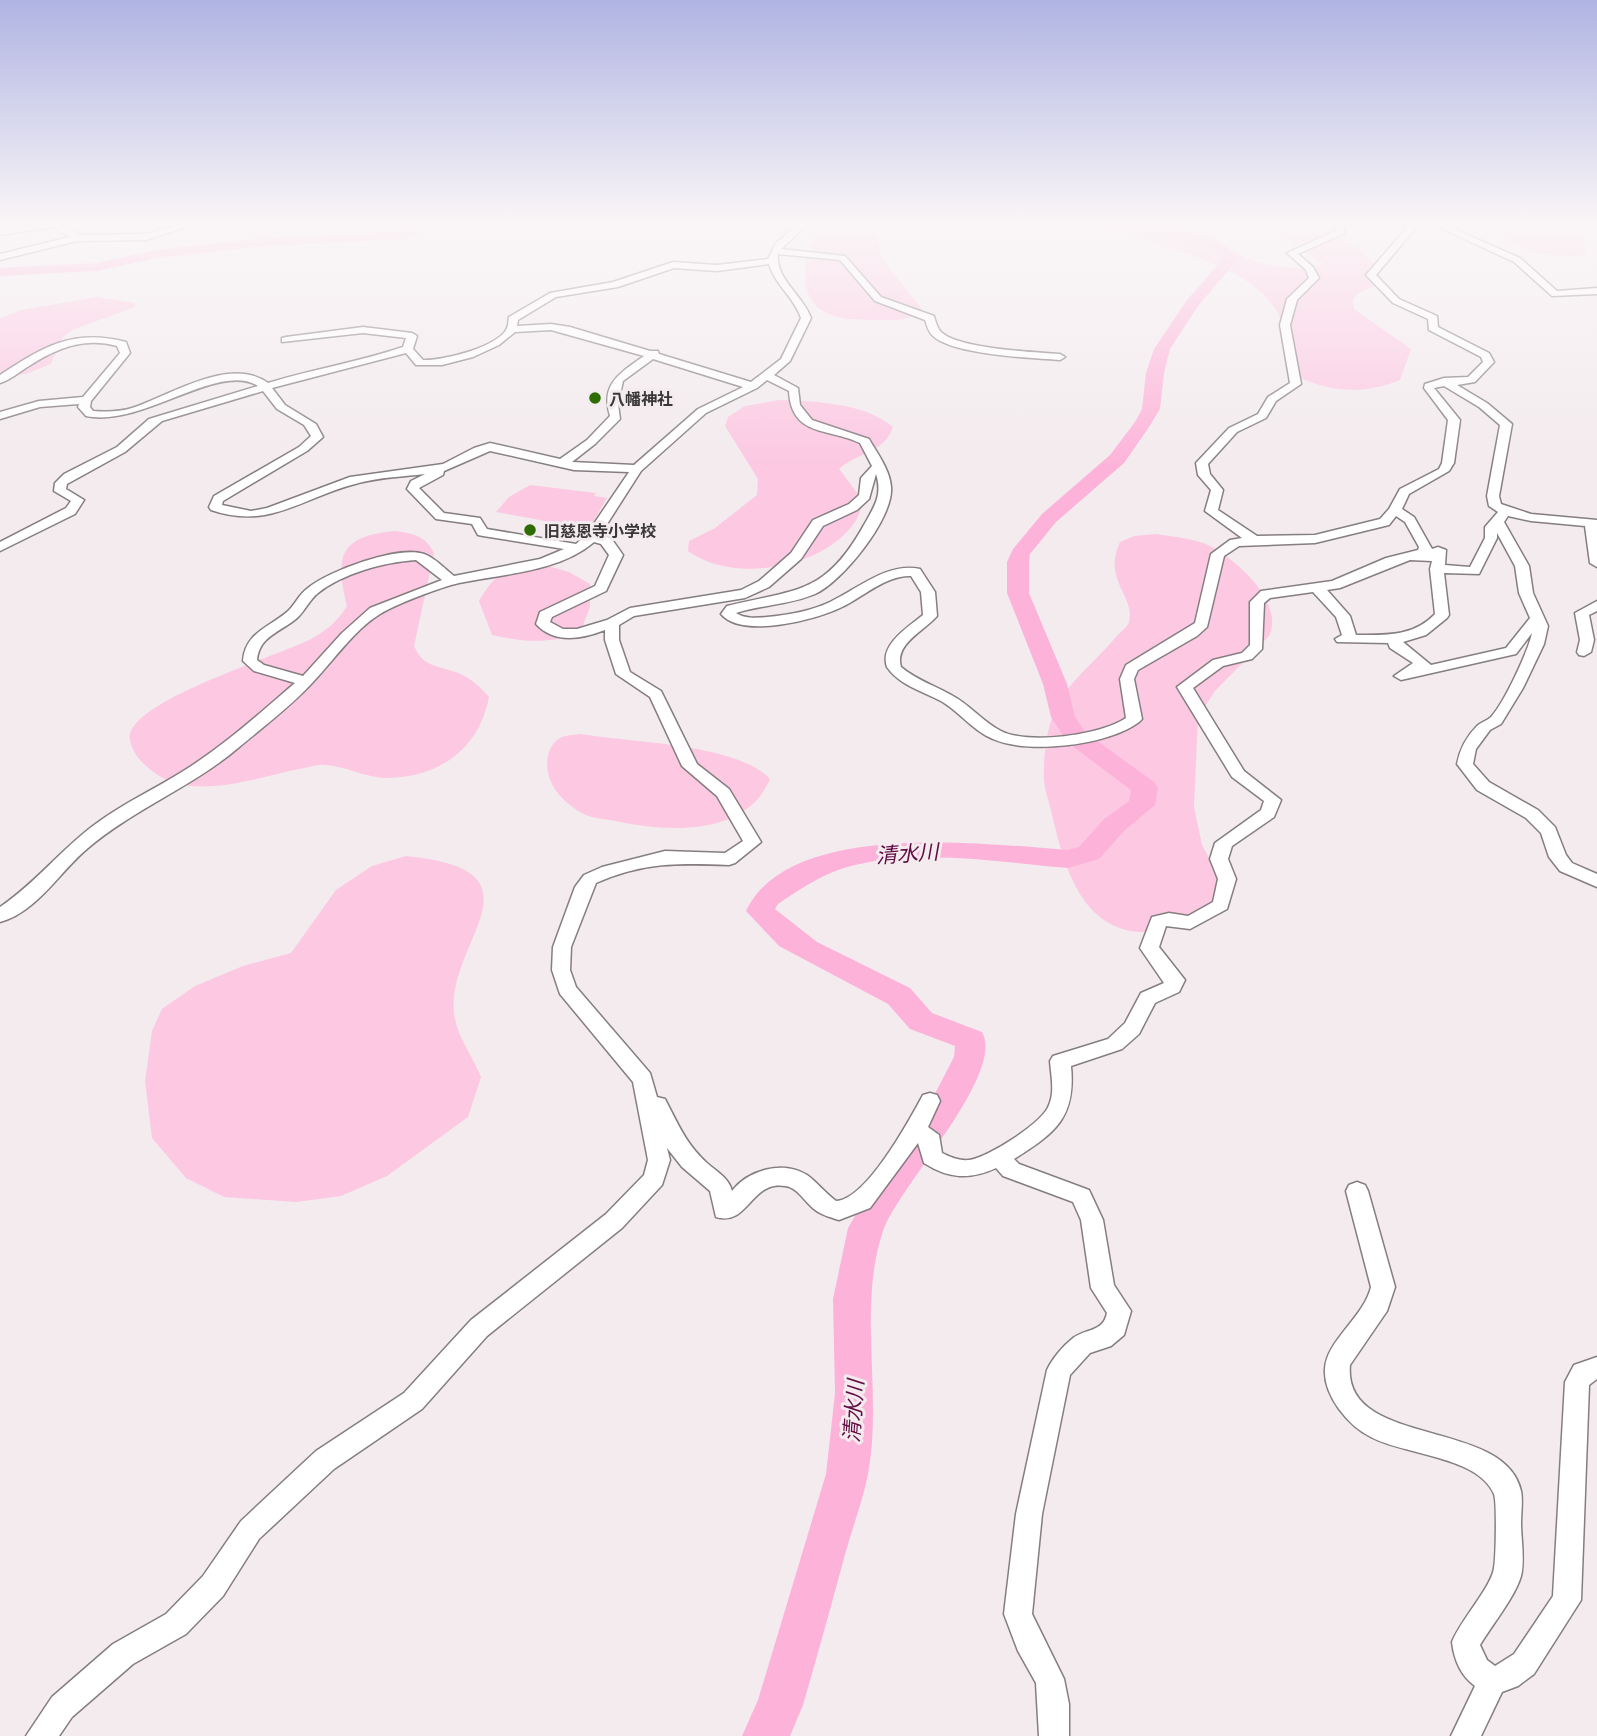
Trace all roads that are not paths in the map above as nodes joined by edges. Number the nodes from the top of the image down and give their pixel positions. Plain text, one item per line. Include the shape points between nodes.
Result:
1 (536, 305) edge
2 (800, 305) edge
3 (896, 305) edge
4 (1290, 305) edge
5 (1403, 305) edge
6 (512, 328) junction
7 (286, 340) dead end
8 (408, 349) junction
9 (654, 353) junction
10 (1060, 357) dead end
11 (768, 376) junction
12 (0, 380) edge
13 (1444, 382) junction
14 (753, 386) junction
15 (266, 387) junction
16 (86, 400) junction
17 (0, 416) edge
18 (563, 463) junction
19 (447, 467) junction
20 (879, 467) junction
21 (637, 469) junction
22 (1395, 510) junction
23 (1501, 517) junction
24 (1594, 523) edge
25 (592, 537) junction
26 (1254, 540) junction
27 (0, 547) edge
28 (579, 548) junction
29 (1412, 557) junction
30 (1597, 563) edge
31 (1437, 569) junction
32 (451, 581) junction
33 (1317, 588) junction
34 (1597, 605) edge
35 (1538, 619) junction
36 (612, 623) junction
37 (1397, 639) junction
38 (1584, 652) dead end
39 (306, 681) junction
40 (1597, 881) edge
41 (0, 916) edge
42 (643, 1079) junction
43 (930, 1101) dead end
44 (922, 1134) junction
45 (998, 1156) junction
46 (1357, 1191) dead end
47 (1597, 1368) edge
48 (1492, 1681) junction
49 (41, 1736) edge
50 (1054, 1736) edge
51 (1466, 1736) edge

1 - 6 street via 513,319
2 - 11 street via 806,318 791,352
3 - 10 street via 930,318 942,337 974,348
4 - 26 street via 1285,325 1296,384 1272,399 1262,416 1233,430 1202,463 1204,475 1217,490 1210,511
5 - 13 street via 1433,318 1438,332 1485,355 1489,362 1471,380
6 - 8 street via 487,347 440,364 420,362
6 - 9 street via 570,330
7 - 8 street via 363,330 412,336
8 - 15 street
9 - 14 street via 696,371
9 - 18 street via 618,380 612,404 616,417
11 - 14 street
11 - 20 street via 794,390 796,412 812,424 866,441
12 - 16 street via 61,344 91,339 122,344 125,353
13 - 22 street via 1429,388 1454,420 1448,464 1435,478 1404,492
13 - 23 street via 1506,424 1493,496
14 - 21 street via 702,411
15 - 16 street via 253,379 215,381 113,415 90,414 84,407
15 - 19 street via 278,405 311,425 317,437 218,499 218,509 265,513 356,480
15 - 27 street via 150,423 131,443 61,483 61,491 78,500 71,511
16 - 17 street via 39,404
18 - 19 street via 490,447
18 - 21 street
19 - 28 street via 413,487 440,516 476,521 482,532
20 - 26 street via 886,495 863,539 829,582 791,600 732,609 731,618 758,623 827,608 895,574 915,572 932,608 930,616 894,650 896,671 957,705 996,736 1016,741 1102,734 1130,725 1134,719 1127,679 1131,668 1202,624 1218,554 1235,543
20 - 36 street via 865,482 865,496 853,507 818,523 796,556 764,584 745,594 630,612
21 - 25 street
22 - 26 street via 1374,526 1315,539
22 - 29 street via 1410,520 1426,547 1424,553
23 - 24 street
23 - 31 street via 1491,527 1491,538 1474,571
23 - 35 street
24 - 30 street
25 - 28 street
25 - 36 street via 606,541 616,555 601,588 545,615 543,624 556,634 578,635
28 - 32 street via 525,567
29 - 31 street via 1428,558 1438,551
29 - 33 street
31 - 37 street via 1443,615 1435,625
32 - 39 street via 375,611
32 - 39 street via 416,556 366,568 315,588 293,615 259,637 250,656 259,668
33 - 37 street via 1343,616 1346,638
33 - 45 street via 1266,594 1257,602 1257,646 1247,656 1218,663 1185,687 1238,774 1273,800 1268,813 1224,844 1220,859 1227,879 1221,905 1190,923 1158,921 1149,948 1175,980 1172,987 1148,998 1134,1029 1122,1042 1060,1061 1062,1095 1057,1112 1043,1127
34 - 38 street via 1582,613 1587,640
35 - 37 street via 1511,652 1405,675 1424,664 1395,645
35 - 40 street via 1537,644 1496,721 1484,727 1468,749 1465,764 1483,786 1532,814 1549,831 1566,867
36 - 42 street via 612,640 624,674 656,694 690,765 723,793 752,842 729,859 665,857 608,871 584,887 562,947 561,970 567,989
39 - 41 street via 220,754 105,825 30,896
42 - 44 street via 653,1088 664,1126 692,1166 720,1187 722,1205 728,1211 755,1181 780,1175 799,1180 829,1209 851,1208 862,1202
42 - 49 street via 659,1160 659,1170 646,1191 614,1222 479,1328 413,1401 325,1460 250,1530 213,1586 176,1625 123,1654 62,1707
43 - 44 street
44 - 45 street via 932,1157 962,1169
45 - 50 street via 1011,1170 1081,1196 1092,1220 1103,1288 1119,1311 1116,1327 1083,1345 1059,1370 1029,1514 1018,1614 1027,1641 1050,1679
46 - 48 street via 1383,1287 1379,1304 1338,1361 1335,1373 1349,1405 1363,1420 1382,1432 1477,1459 1502,1479 1508,1491 1508,1574 1466,1642 1477,1670
47 - 48 street via 1583,1373 1577,1382 1567,1600 1524,1664
48 - 51 street

